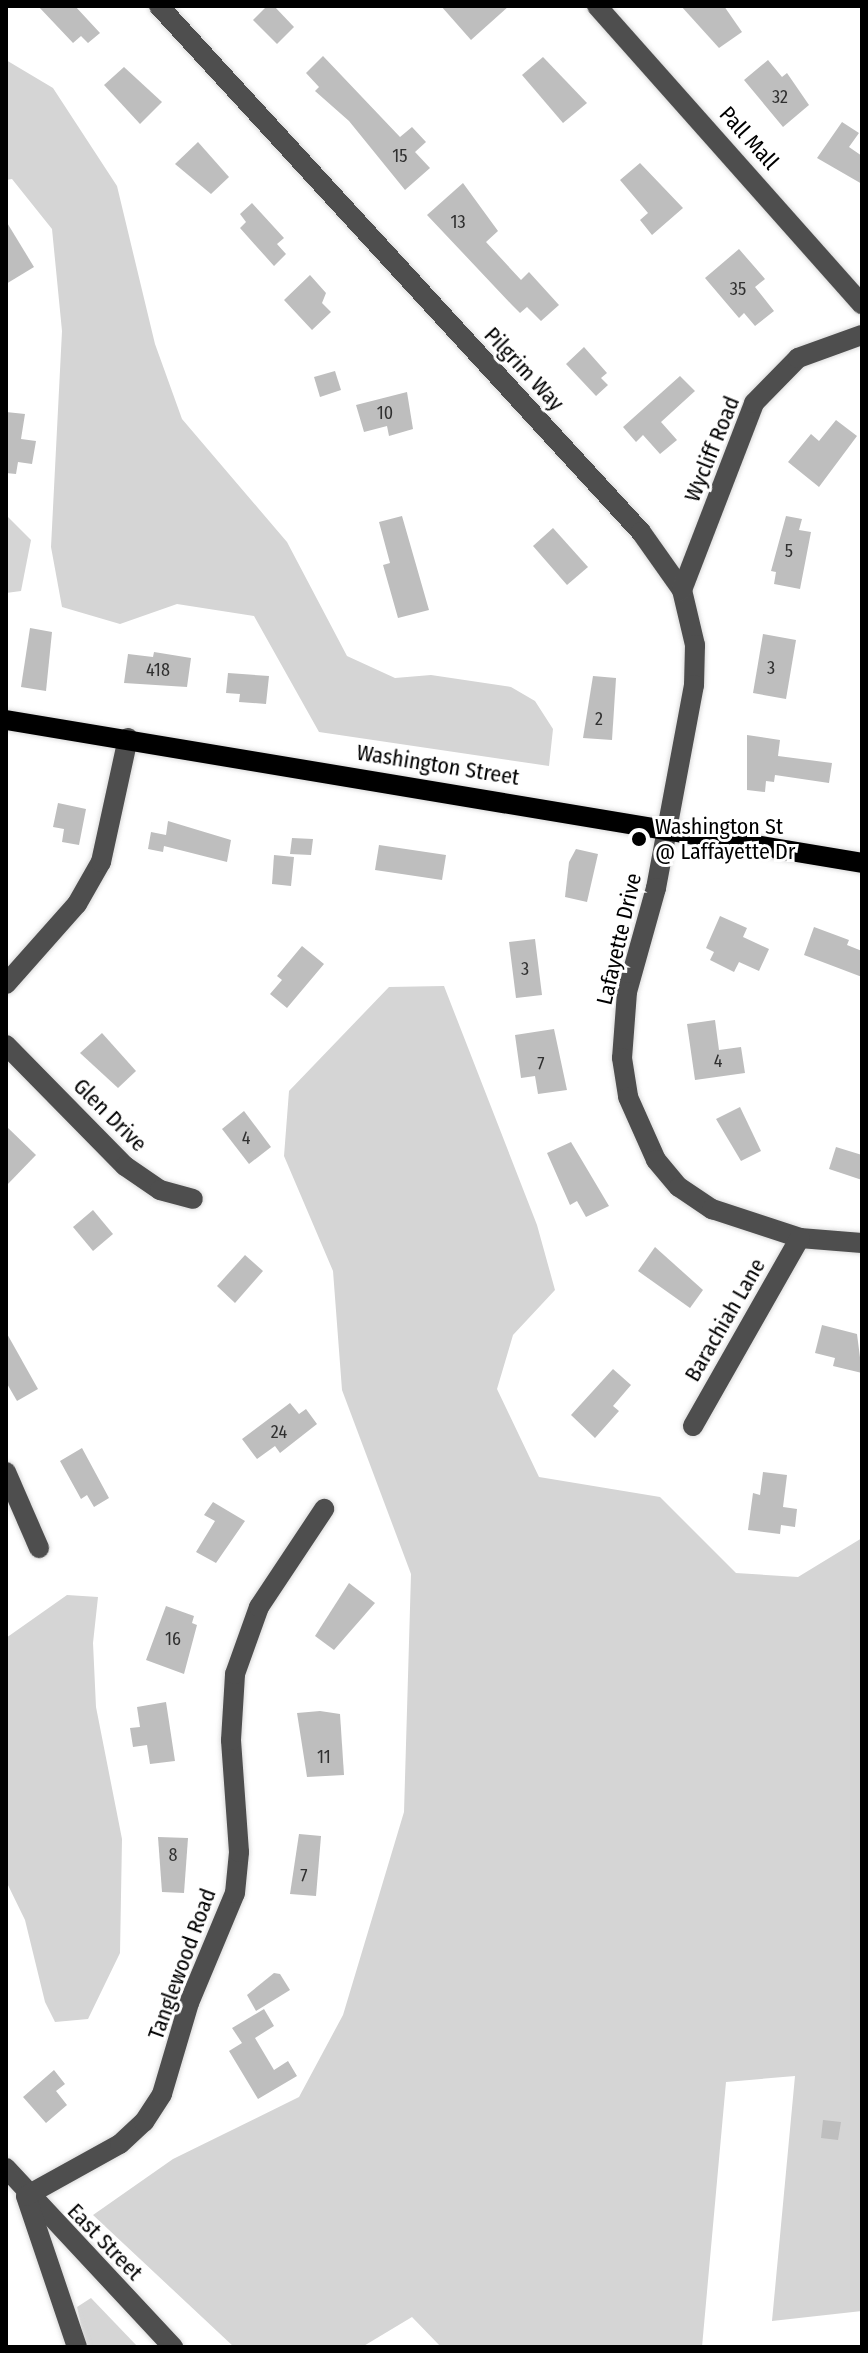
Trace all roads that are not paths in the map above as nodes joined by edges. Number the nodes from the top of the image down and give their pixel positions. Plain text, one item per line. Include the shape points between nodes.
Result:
1 (159, 6) edge
2 (597, 6) edge
3 (862, 304) edge
4 (862, 335) edge
5 (682, 590) junction
6 (6, 720) edge
7 (128, 738) junction
8 (668, 829) junction
9 (862, 863) edge
10 (6, 984) edge
11 (6, 1045) edge
12 (193, 1199) dead end
13 (800, 1238) junction
14 (862, 1243) edge
15 (693, 1426) dead end
16 (6, 1472) edge
17 (324, 1509) dead end
18 (39, 1548) dead end
19 (6, 2168) edge
20 (26, 2196) junction
21 (77, 2347) edge
22 (173, 2347) edge

1 - 5 street, Pilgrim Way via 641,532
2 - 3 street, Pall Mall
4 - 5 street, Wycliff Road via 798,358 754,403
5 - 8 street, Pilgrim Way via 695,645 694,685
6 - 7 main road, Washington Street
7 - 8 main road, Washington Street
7 - 10 street via 101,862 77,904
8 - 9 main road, Washington Street
8 - 13 street, Lafayette Drive via 624,1020 622,1058 637,1126 679,1187 712,1209
11 - 12 street, Glen Drive via 125,1166 160,1190
13 - 14 street, Lafayette Drive
13 - 15 street, Barachiah Lane
16 - 18 street
17 - 20 street, Tanglewood Road via 259,1607 235,1674 235,1893 189,2003 162,2094 144,2122 120,2144
19 - 20 street, East Street
20 - 21 street
20 - 22 street, East Street

